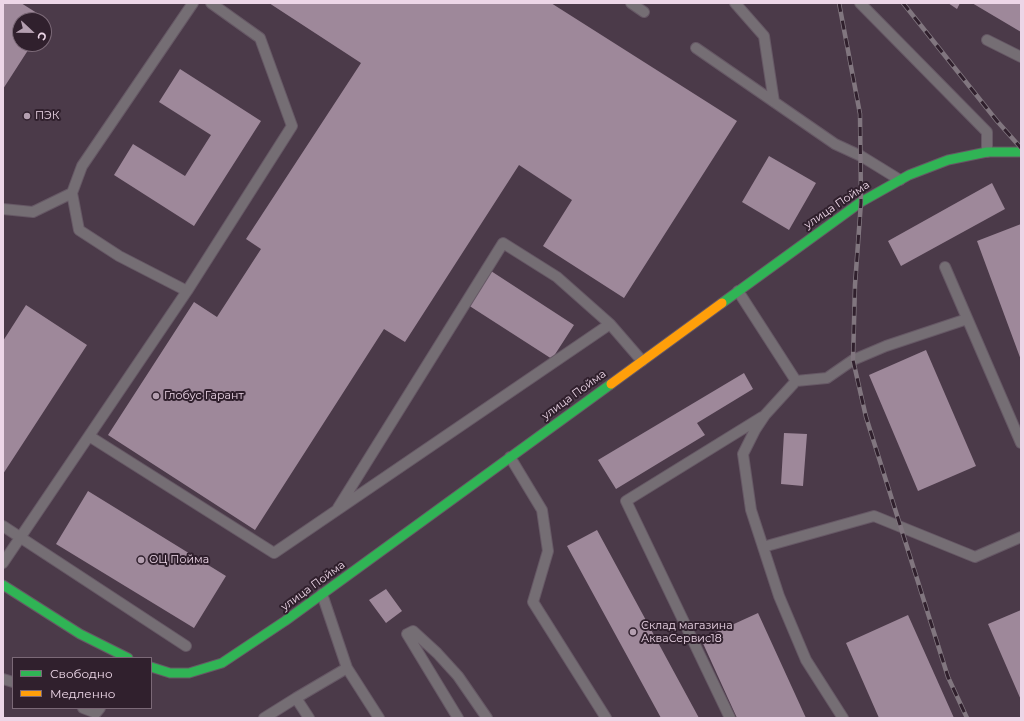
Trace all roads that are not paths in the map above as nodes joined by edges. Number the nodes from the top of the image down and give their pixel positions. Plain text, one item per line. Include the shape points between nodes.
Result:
1 (193, 3) edge
2 (211, 3) edge
3 (631, 3) edge
4 (735, 3) edge
5 (860, 3) edge
6 (644, 12) dead end
7 (987, 40) dead end
8 (696, 48) dead end
9 (1021, 57) edge
10 (774, 102) junction
11 (987, 152) junction
12 (1021, 152) edge
13 (900, 180) junction
14 (72, 193) junction
15 (3, 209) edge
16 (945, 267) dead end
17 (187, 291) junction
18 (738, 291) junction
19 (967, 319) junction
20 (610, 324) junction
21 (642, 361) junction
22 (796, 381) junction
23 (765, 415) junction
24 (89, 436) junction
25 (1021, 443) edge
26 (510, 457) junction
27 (336, 511) junction
28 (3, 526) edge
29 (20, 537) junction
30 (1021, 537) edge
31 (763, 547) junction
32 (3, 563) edge
33 (3, 585) edge
34 (322, 594) junction
35 (186, 646) dead end
36 (126, 657) edge
37 (152, 667) edge
38 (347, 668) junction
39 (296, 698) junction
40 (86, 709) edge
41 (99, 709) edge
42 (264, 718) edge
43 (308, 718) edge
44 (379, 718) edge
45 (458, 718) edge
46 (487, 718) edge
47 (606, 718) edge
48 (730, 718) edge
49 (843, 718) edge

1 - 14 lane via 82,166
2 - 17 lane via 260,38 292,126
3 - 6 lane
4 - 10 lane via 764,36
5 - 11 lane via 987,132
7 - 9 lane
8 - 10 lane
10 - 13 lane via 835,144 861,156
11 - 12 street, улица Пойма
11 - 13 street, улица Пойма via 948,160
13 - 18 street, улица Пойма via 861,202
14 - 15 lane via 33,212
14 - 17 lane via 79,230 119,256
16 - 19 lane
17 - 24 lane
18 - 21 street, улица Пойма
18 - 22 lane
19 - 22 lane via 886,346 853,360 827,378
19 - 25 lane
20 - 21 lane
20 - 27 lane
20 - 27 lane via 557,277 503,244
21 - 26 street, улица Пойма
22 - 23 lane
23 - 31 lane via 743,454 751,510
23 - 48 lane via 626,501
24 - 27 lane via 274,553
24 - 29 lane
26 - 34 street, улица Пойма
26 - 47 lane via 542,510 548,551 533,602
28 - 29 lane
29 - 32 lane
29 - 35 lane
30 - 31 lane via 975,557 874,516
31 - 49 lane via 779,596 806,660
33 - 36 street via 80,634
34 - 37 street, улица Пойма via 222,663 189,673 170,673
34 - 38 lane
38 - 39 lane
38 - 44 lane
39 - 42 lane
39 - 43 lane
40 - 41 lane via 96,713
45 - 46 lane via 407,634 413,631 437,653 458,676

